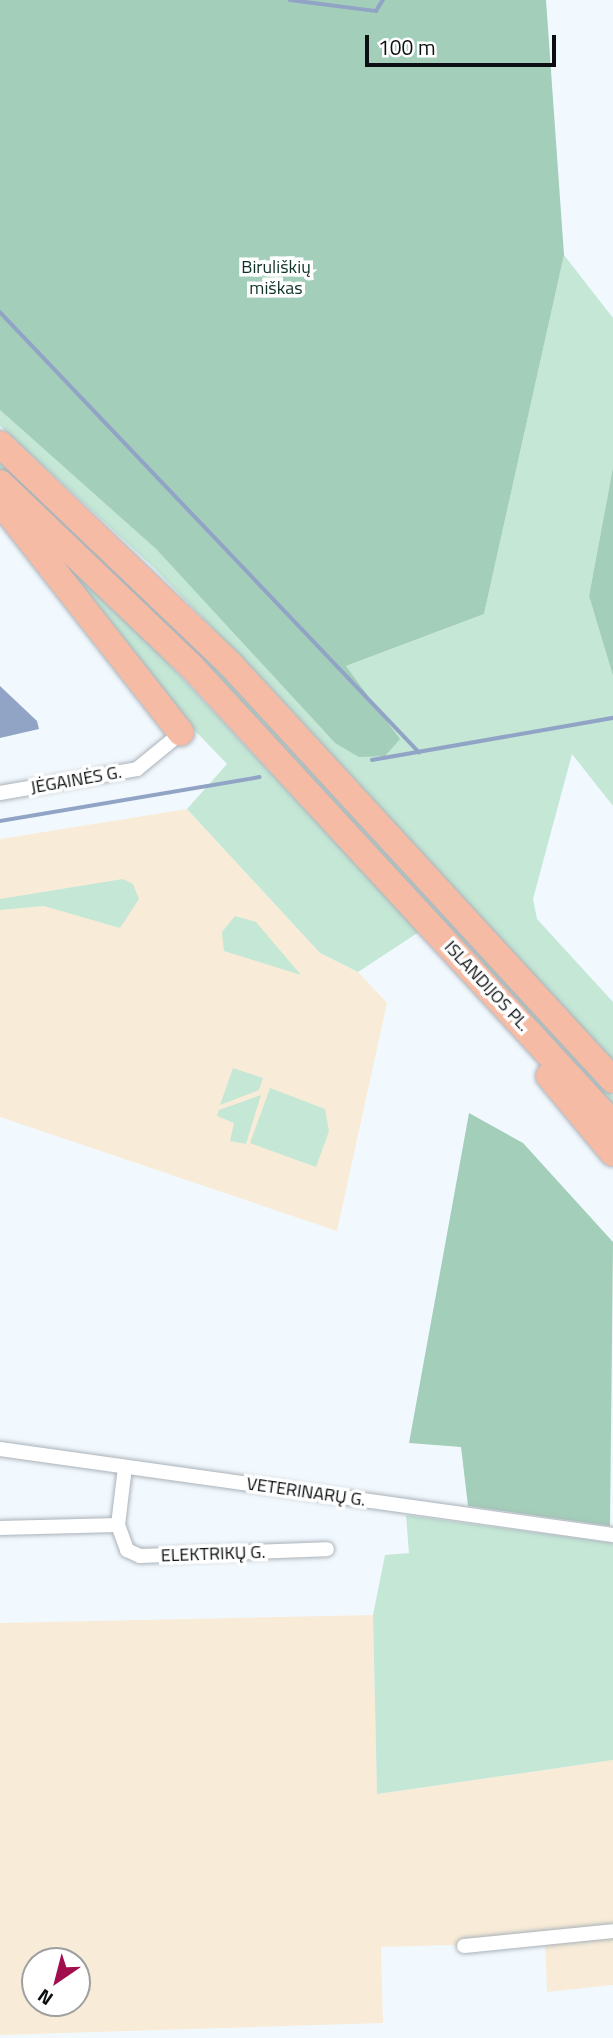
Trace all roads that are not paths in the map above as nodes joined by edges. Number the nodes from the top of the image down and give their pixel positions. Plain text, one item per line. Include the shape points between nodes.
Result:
1 (0, 444) edge
2 (0, 482) edge
3 (0, 502) edge
4 (181, 733) joint
5 (0, 793) edge
6 (450, 946) junction
7 (613, 1080) edge
8 (613, 1124) edge
9 (613, 1153) edge
10 (0, 1449) edge
11 (125, 1467) junction
12 (118, 1525) junction
13 (0, 1528) edge
14 (613, 1535) edge
15 (327, 1549) dead end
16 (613, 1931) edge
17 (464, 1945) dead end

1 - 7 highway, ISLANDIJOS PL. via 231,665
2 - 6 highway, ISLANDIJOS PL. via 145,620
3 - 4 highway
4 - 5 street, JĖGAINĖS G. via 137,769
6 - 8 highway, ISLANDIJOS PL.
6 - 9 highway
10 - 11 street, VETERINARŲ G.
11 - 12 street
11 - 14 street, VETERINARŲ G.
12 - 13 street
12 - 15 street, ELEKTRIKŲ G. via 127,1550 140,1556
16 - 17 street

